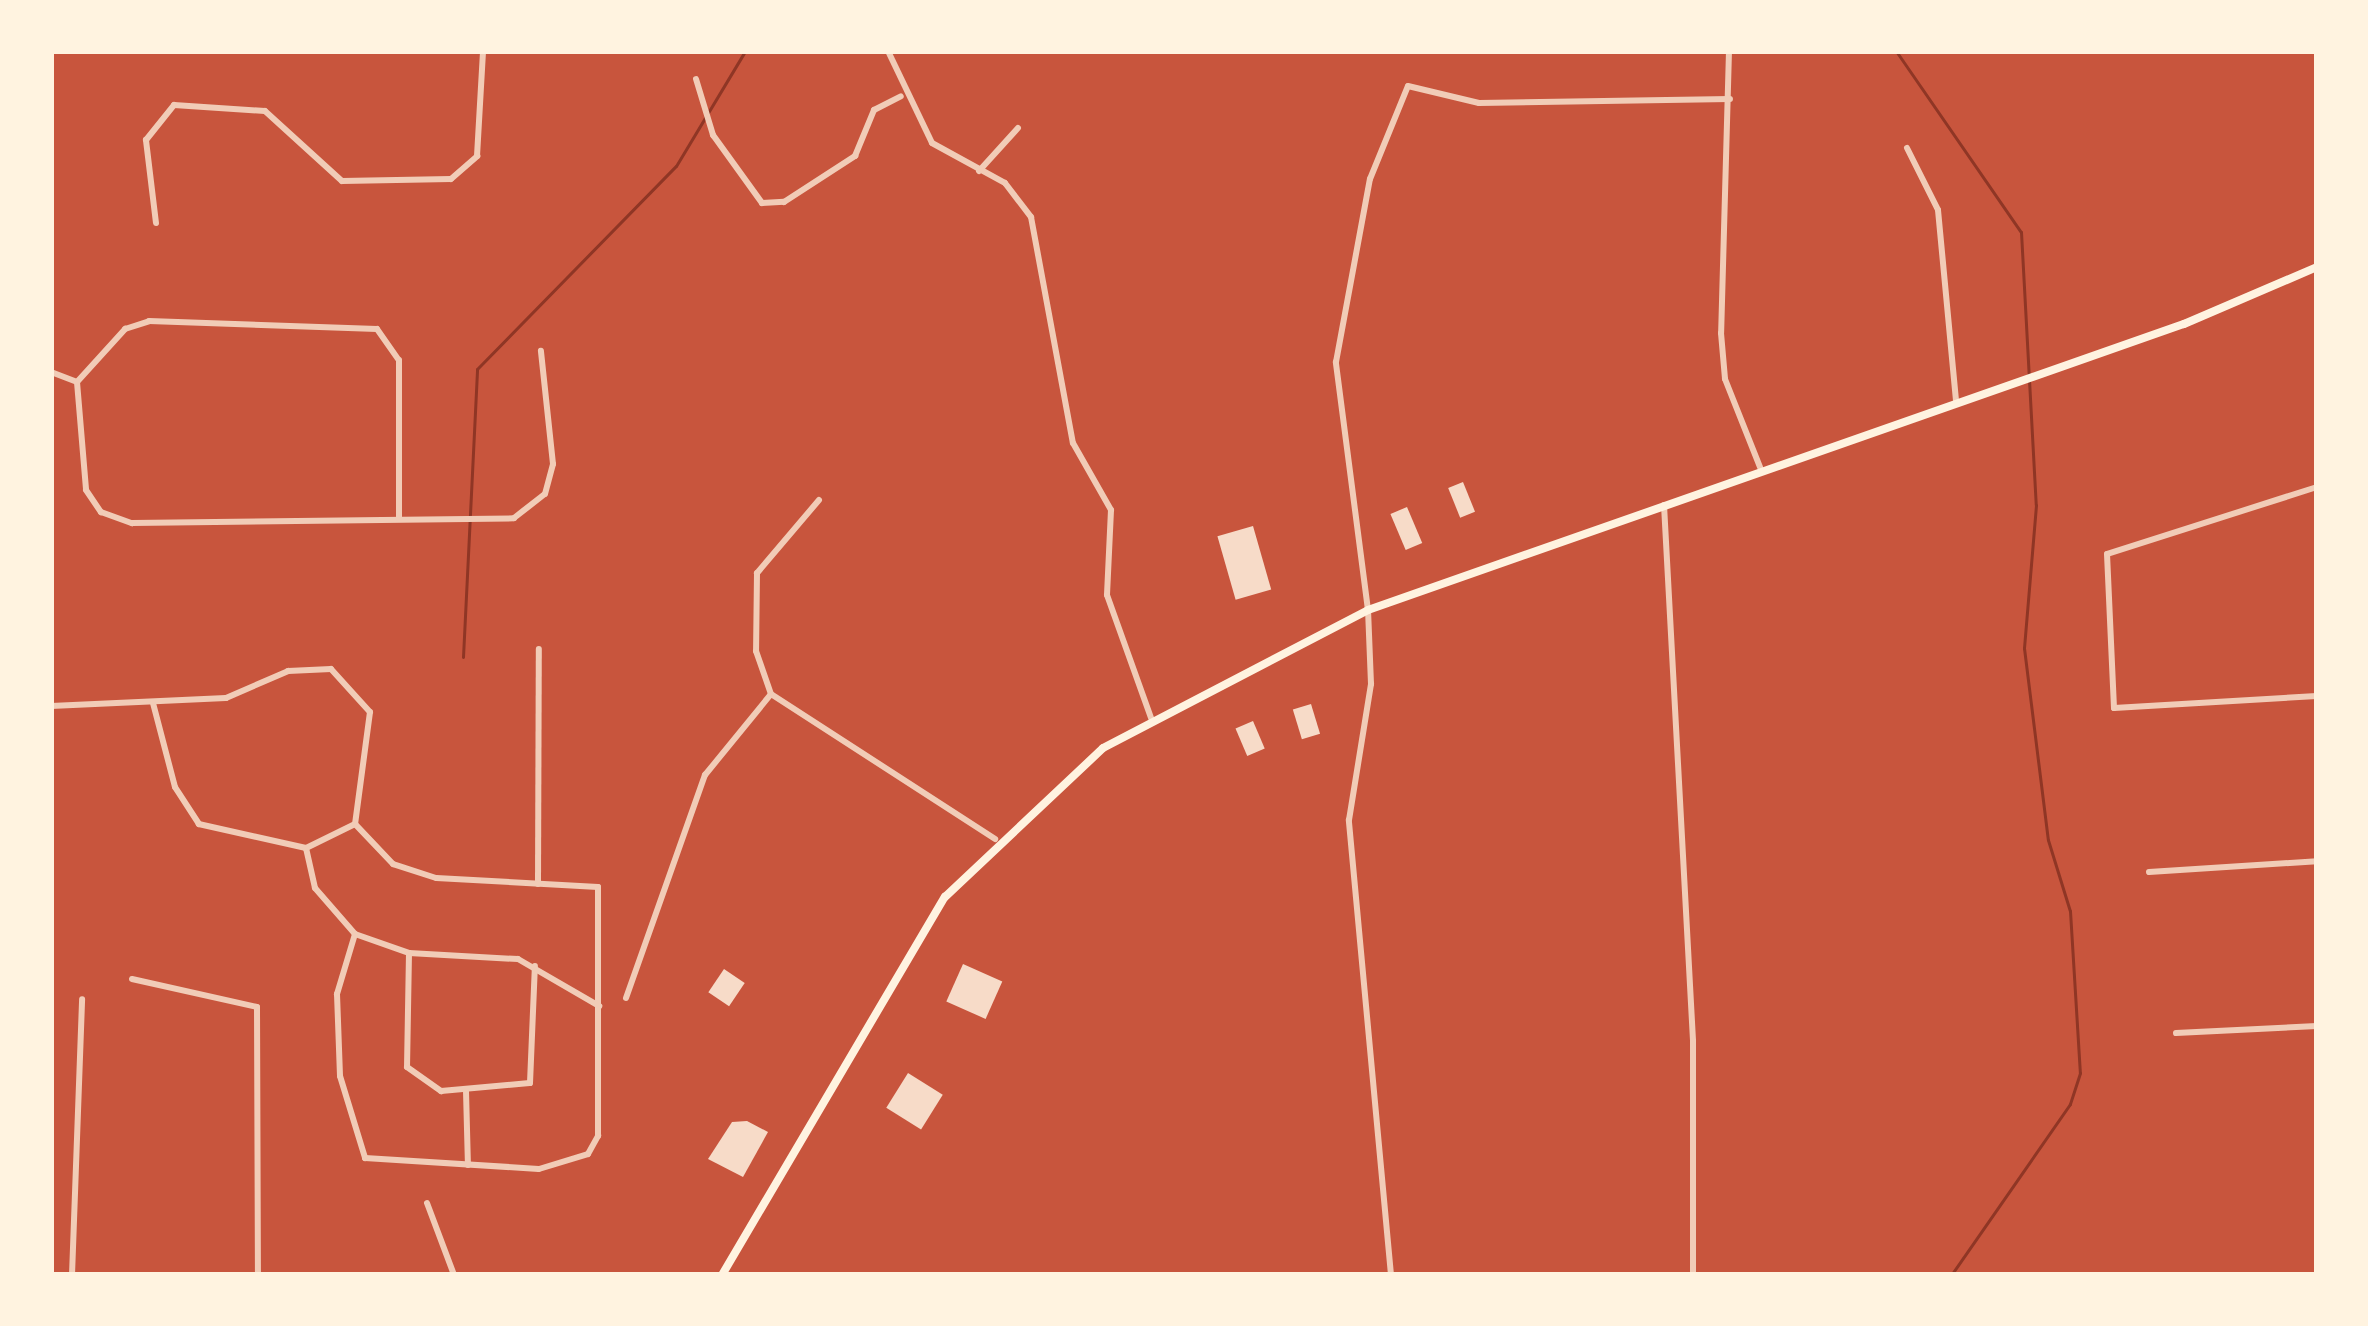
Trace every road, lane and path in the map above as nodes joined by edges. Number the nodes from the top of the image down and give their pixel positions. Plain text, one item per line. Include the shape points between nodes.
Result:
1 (483, 51) edge
2 (888, 51) edge
3 (1730, 51) edge
4 (696, 79) dead end
5 (902, 96) junction
6 (1730, 99) junction
7 (1018, 128) dead end
8 (1907, 148) dead end
9 (979, 171) junction
10 (156, 223) dead end
11 (2317, 267) edge
12 (541, 351) dead end
13 (51, 376) edge
14 (77, 382) junction
15 (1956, 400) junction
16 (1760, 467) junction
17 (2317, 487) edge
18 (818, 500) dead end
19 (1664, 502) junction
20 (399, 519) junction
21 (1368, 610) junction
22 (539, 649) dead end
23 (771, 694) junction
24 (2317, 696) edge
25 (153, 703) junction
26 (51, 706) edge
27 (1151, 718) junction
28 (355, 824) junction
29 (995, 838) junction
30 (306, 848) junction
31 (2317, 861) edge
32 (2150, 872) dead end
33 (538, 884) junction
34 (355, 934) junction
35 (409, 953) junction
36 (535, 966) junction
37 (132, 979) dead end
38 (626, 998) dead end
39 (82, 999) dead end
40 (600, 1006) junction
41 (2317, 1026) edge
42 (2176, 1033) dead end
43 (466, 1091) junction
44 (468, 1165) junction
45 (427, 1203) dead end
46 (72, 1275) edge
47 (258, 1275) edge
48 (454, 1275) edge
49 (722, 1275) edge
50 (1391, 1275) edge
51 (1693, 1275) edge

1 - 10 street via 477,156 451,179 342,181 265,111 175,105 146,140
2 - 5 street
3 - 6 street
4 - 5 street via 713,135 762,203 784,202 855,156 874,110
5 - 9 street via 932,143
6 - 16 street via 1721,333 1725,379
6 - 21 street via 1479,103 1408,86 1370,179 1336,362
7 - 9 street
8 - 15 street via 1938,210
9 - 27 street via 1013,189 1031,218 1073,443 1111,510 1107,595
11 - 15 main road
12 - 20 street via 553,464 532,511
13 - 14 street
14 - 20 street via 86,490 101,512 132,523
14 - 20 street via 124,328 149,321 377,329 400,360
15 - 16 main road
16 - 19 main road
17 - 24 street via 2107,554 2114,708
18 - 23 street via 757,573 756,651
19 - 21 main road
19 - 51 street via 1693,1041
21 - 27 main road
21 - 50 street via 1371,684 1349,820
22 - 33 street
23 - 29 street
23 - 38 street via 705,776
25 - 26 street
25 - 28 street via 226,698 288,671 331,668 355,683 372,731
25 - 30 street via 175,787 199,824
27 - 29 main road
28 - 30 street
28 - 33 street via 414,871
29 - 49 main road via 899,968
30 - 34 street via 314,888
31 - 32 street
33 - 40 street via 598,887
34 - 35 street
34 - 44 street via 338,994 355,1145 377,1164
35 - 36 street
35 - 43 street via 412,1080
36 - 40 street
36 - 43 street via 530,1083
37 - 47 street via 256,1007
39 - 46 street
40 - 44 street via 589,1154 539,1168
41 - 42 street
43 - 44 street
45 - 48 street

